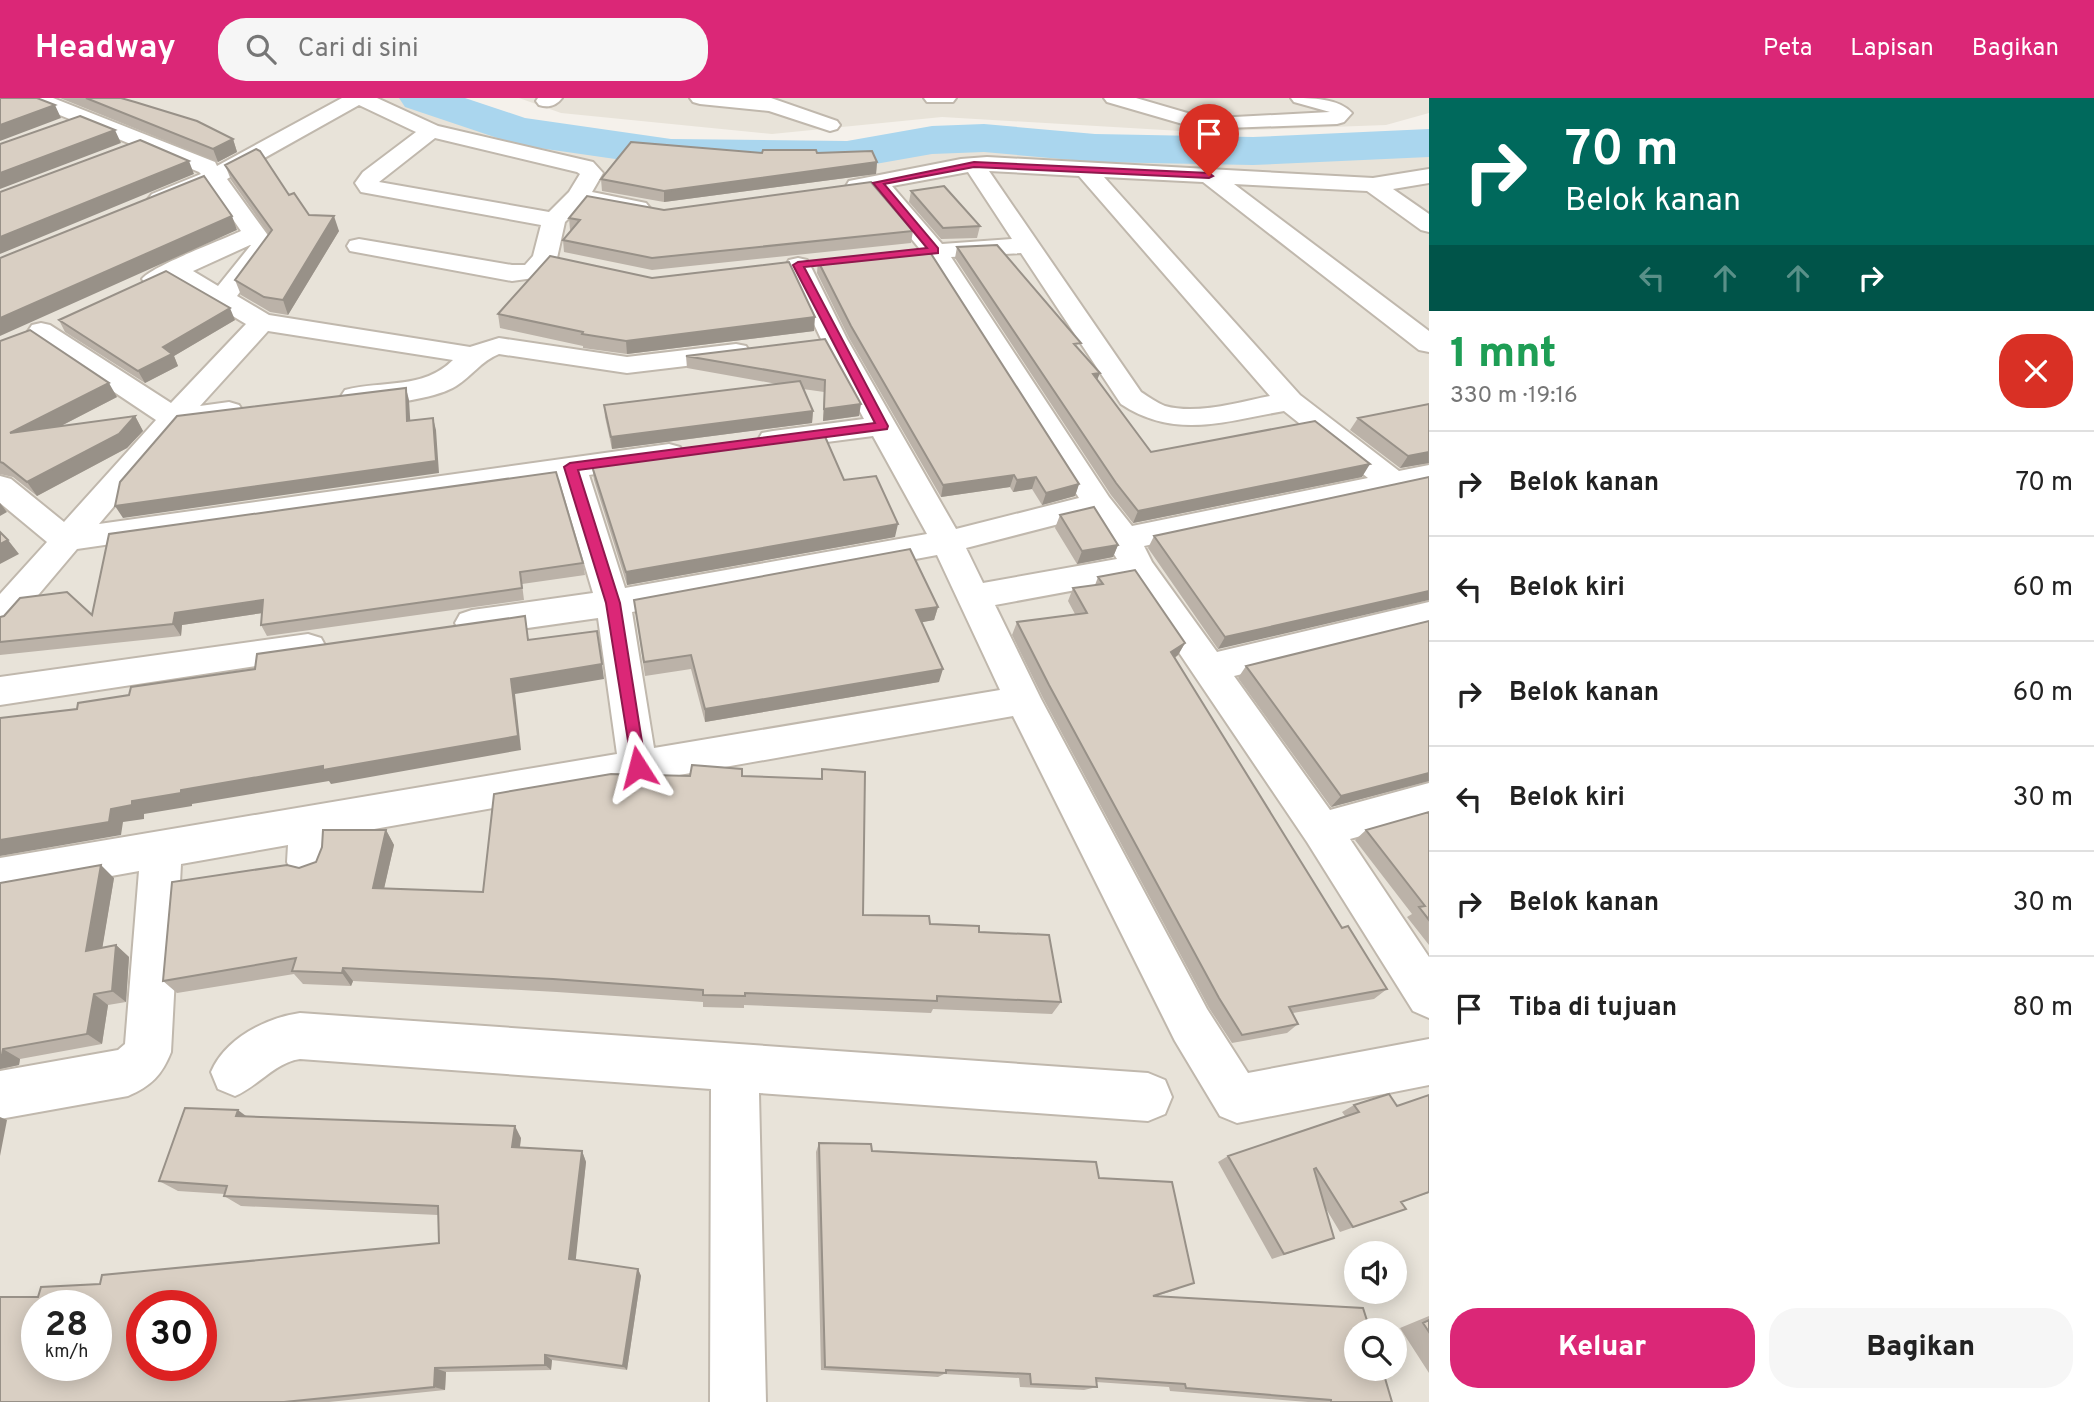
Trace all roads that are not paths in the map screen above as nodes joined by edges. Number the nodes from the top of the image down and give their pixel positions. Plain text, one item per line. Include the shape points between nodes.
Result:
1 (35, 98) edge
2 (359, 98) edge
3 (700, 98) edge
4 (934, 98) edge
5 (946, 98) edge
6 (1114, 98) edge
7 (1301, 98) edge
8 (761, 101) edge
9 (85, 119) junction
10 (831, 125) dead end
11 (61, 128) edge
12 (431, 131) junction
13 (146, 143) junction
14 (122, 152) edge
15 (974, 164) junction
16 (1085, 169) junction
17 (215, 176) junction
18 (1209, 176) junction
19 (1429, 176) edge
20 (877, 183) junction
21 (1373, 185) junction
22 (838, 188) edge
23 (578, 196) junction
24 (139, 208) edge
25 (664, 212) edge
26 (554, 220) junction
27 (1429, 225) edge
28 (256, 233) junction
29 (1027, 245) junction
30 (359, 246) dead end
31 (920, 252) junction
32 (798, 265) dead end
33 (173, 270) junction
34 (137, 287) edge
35 (223, 298) junction
36 (262, 322) junction
37 (42, 330) dead end
38 (1429, 344) edge
39 (768, 348) edge
40 (471, 355) junction
41 (335, 398) edge
42 (1290, 401) junction
43 (254, 408) edge
44 (173, 418) junction
45 (882, 426) junction
46 (747, 444) edge
47 (692, 451) edge
48 (570, 467) junction
49 (1429, 475) edge
50 (1394, 482) junction
51 (0, 486) edge
52 (1098, 504) junction
53 (65, 540) junction
54 (947, 542) junction
55 (1131, 553) junction
56 (972, 597) junction
57 (613, 603) junction
58 (1429, 615) edge
59 (0, 617) edge
60 (436, 629) edge
61 (341, 642) edge
62 (1209, 668) junction
63 (0, 691) edge
64 (1023, 701) junction
65 (638, 767) junction
66 (1429, 800) edge
67 (1321, 830) junction
68 (161, 851) junction
69 (0, 877) edge
70 (1429, 996) edge
71 (1429, 1062) edge
72 (734, 1066) junction
73 (235, 1072) dead end
74 (0, 1096) edge
75 (1148, 1097) dead end
76 (738, 1402) edge

1 - 9 street
2 - 12 street
2 - 17 street
3 - 8 street
4 - 5 street
6 - 7 street via 1200,123 1337,118 1342,113 1336,107
8 - 10 street
9 - 11 street
9 - 13 street
12 - 23 street via 585,167 592,173
12 - 26 street via 371,177 366,183 369,187
13 - 14 street
13 - 17 street via 206,167
15 - 16 street
15 - 20 street
15 - 29 street
16 - 18 street
16 - 42 street
17 - 24 street
17 - 28 street
18 - 21 street
18 - 38 street
19 - 21 street
20 - 22 street
20 - 31 street
21 - 27 street
23 - 25 street
23 - 26 street
26 - 30 street via 556,261 526,274
28 - 33 street
28 - 35 street via 263,245
29 - 31 street
29 - 42 street via 1131,398 1148,410 1192,416
31 - 52 street
32 - 45 street via 821,340
33 - 34 street
33 - 35 street
35 - 36 street
36 - 40 street
36 - 44 street
37 - 44 street
39 - 40 street via 627,365 499,346
40 - 41 street via 450,377 430,387
42 - 50 street
43 - 44 street
44 - 53 street
45 - 46 street
45 - 54 street
47 - 48 street
48 - 53 street
48 - 57 street
49 - 50 street
50 - 55 street
51 - 53 street
52 - 54 street
52 - 55 street
53 - 59 street
54 - 56 street
54 - 57 street
55 - 56 street
55 - 62 street
56 - 64 street
57 - 60 street
57 - 65 street
58 - 62 street
61 - 63 street
62 - 67 street
64 - 65 street
64 - 71 street via 1191,1025 1237,1099
65 - 68 street via 308,844
66 - 67 street
67 - 70 street
68 - 69 street
68 - 74 street via 148,1052 128,1072
72 - 73 street via 300,1036 279,1039
72 - 75 street
72 - 76 street

